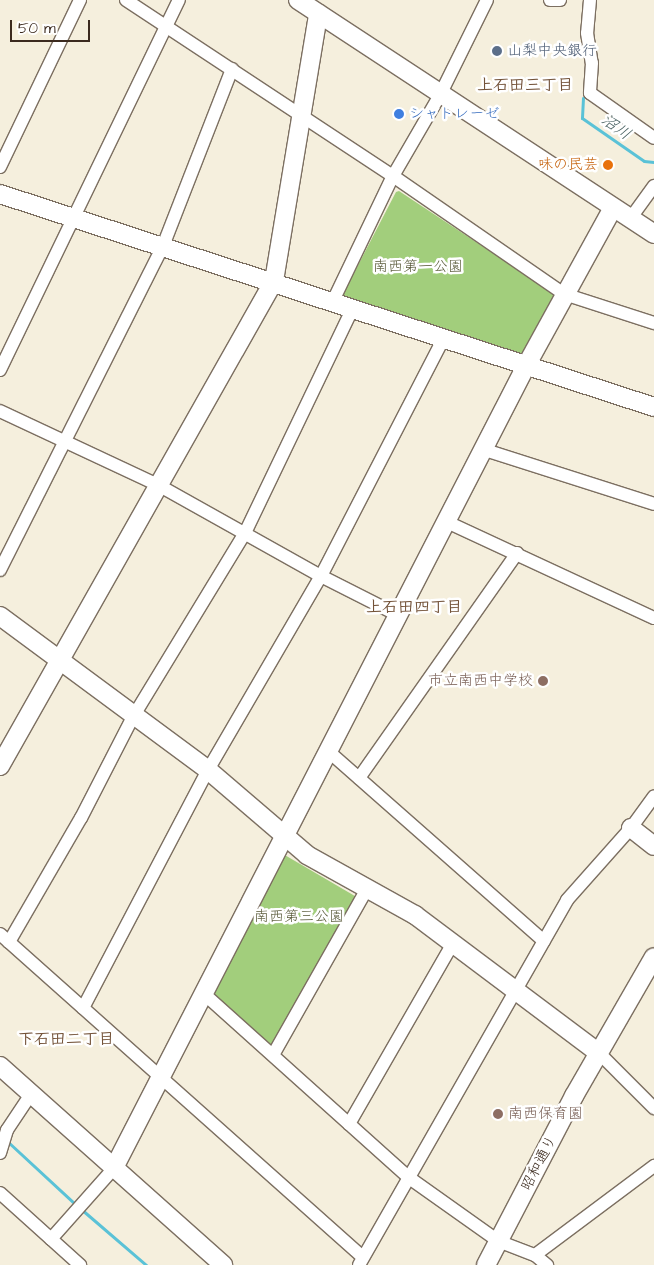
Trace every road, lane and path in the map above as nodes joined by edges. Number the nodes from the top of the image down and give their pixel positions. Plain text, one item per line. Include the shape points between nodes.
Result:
1 (80, 0) edge
2 (126, 0) edge
3 (179, 0) edge
4 (298, 0) edge
5 (487, 0) edge
6 (550, 0) edge
7 (560, 0) edge
8 (590, 0) edge
9 (319, 7) edge
10 (166, 26) junction
11 (232, 70) junction
12 (440, 95) junction
13 (300, 114) junction
14 (654, 138) edge
15 (0, 167) edge
16 (393, 176) junction
17 (654, 186) edge
18 (0, 194) edge
19 (612, 208) junction
20 (74, 218) junction
21 (630, 219) junction
22 (654, 234) edge
23 (163, 246) junction
24 (274, 281) junction
25 (564, 294) junction
26 (333, 301) junction
27 (353, 308) junction
28 (654, 324) edge
29 (444, 338) junction
30 (526, 366) junction
31 (0, 370) edge
32 (654, 407) edge
33 (0, 411) edge
34 (66, 444) junction
35 (485, 450) junction
36 (158, 486) junction
37 (654, 504) edge
38 (447, 522) junction
39 (245, 533) junction
40 (517, 553) junction
41 (0, 570) edge
42 (321, 576) junction
43 (398, 615) junction
44 (0, 616) edge
45 (654, 618) edge
46 (60, 659) junction
47 (134, 717) junction
48 (327, 750) junction
49 (0, 766) edge
50 (208, 770) junction
51 (359, 778) junction
52 (654, 796) edge
53 (631, 828) junction
54 (282, 835) junction
55 (654, 846) edge
56 (367, 889) junction
57 (4, 938) edge
58 (544, 941) junction
59 (453, 943) junction
60 (654, 957) edge
61 (202, 992) junction
62 (516, 992) junction
63 (83, 1008) junction
64 (599, 1053) junction
65 (273, 1056) junction
66 (0, 1066) edge
67 (159, 1075) junction
68 (31, 1094) junction
69 (654, 1108) edge
70 (349, 1124) junction
71 (5, 1130) edge
72 (1, 1150) edge
73 (654, 1166) edge
74 (114, 1168) junction
75 (408, 1176) junction
76 (0, 1193) edge
77 (51, 1238) junction
78 (498, 1241) junction
79 (535, 1255) junction
80 (361, 1261) edge
81 (80, 1265) edge
82 (223, 1265) edge
83 (486, 1265) edge
84 (547, 1265) edge

1 - 15 street
2 - 10 street
3 - 10 street
4 - 9 street
5 - 12 street
6 - 7 street
8 - 14 street via 587,33 592,63 590,93
9 - 12 street
9 - 13 street
10 - 11 street
10 - 20 street
11 - 13 street
11 - 23 street
12 - 16 street
12 - 19 street
13 - 16 street
13 - 24 street
16 - 25 street
16 - 26 street
17 - 21 street
18 - 20 street
19 - 21 street
19 - 25 street
20 - 23 street
20 - 31 street
21 - 22 street
23 - 24 street
23 - 34 street
24 - 26 street
24 - 36 street
25 - 28 street
25 - 30 street
26 - 27 street
27 - 29 street
27 - 39 street
29 - 30 street
29 - 42 street
30 - 32 street
30 - 35 street
33 - 34 street
34 - 36 street
34 - 41 street
35 - 37 street
35 - 38 street
36 - 39 street
36 - 46 street
38 - 40 street
38 - 43 street
39 - 42 street
39 - 47 street
40 - 45 street
40 - 51 street
42 - 43 street
42 - 50 street
43 - 48 street
44 - 46 street
46 - 47 street
46 - 49 street
47 - 50 street
47 - 57 street via 81,818
48 - 51 street
48 - 54 street
50 - 54 street
50 - 63 street
51 - 58 street
52 - 53 street
53 - 55 street
53 - 58 street via 567,900
54 - 56 street via 307,855
54 - 61 street
56 - 59 street via 415,915
56 - 65 street
57 - 63 street
58 - 62 street
59 - 62 street
59 - 70 street
60 - 64 street, 昭和通り
61 - 65 street
61 - 67 street
62 - 64 street
62 - 75 street
63 - 67 street
64 - 69 street
64 - 78 street, 昭和通り
65 - 70 street
66 - 68 street
67 - 74 street
67 - 80 street
68 - 71 street
68 - 74 street
70 - 75 street
71 - 72 street
73 - 79 street
74 - 77 street
74 - 82 street
75 - 78 street
75 - 80 street
76 - 77 street
77 - 81 street
78 - 79 street
78 - 83 street, 昭和通り
79 - 84 street

